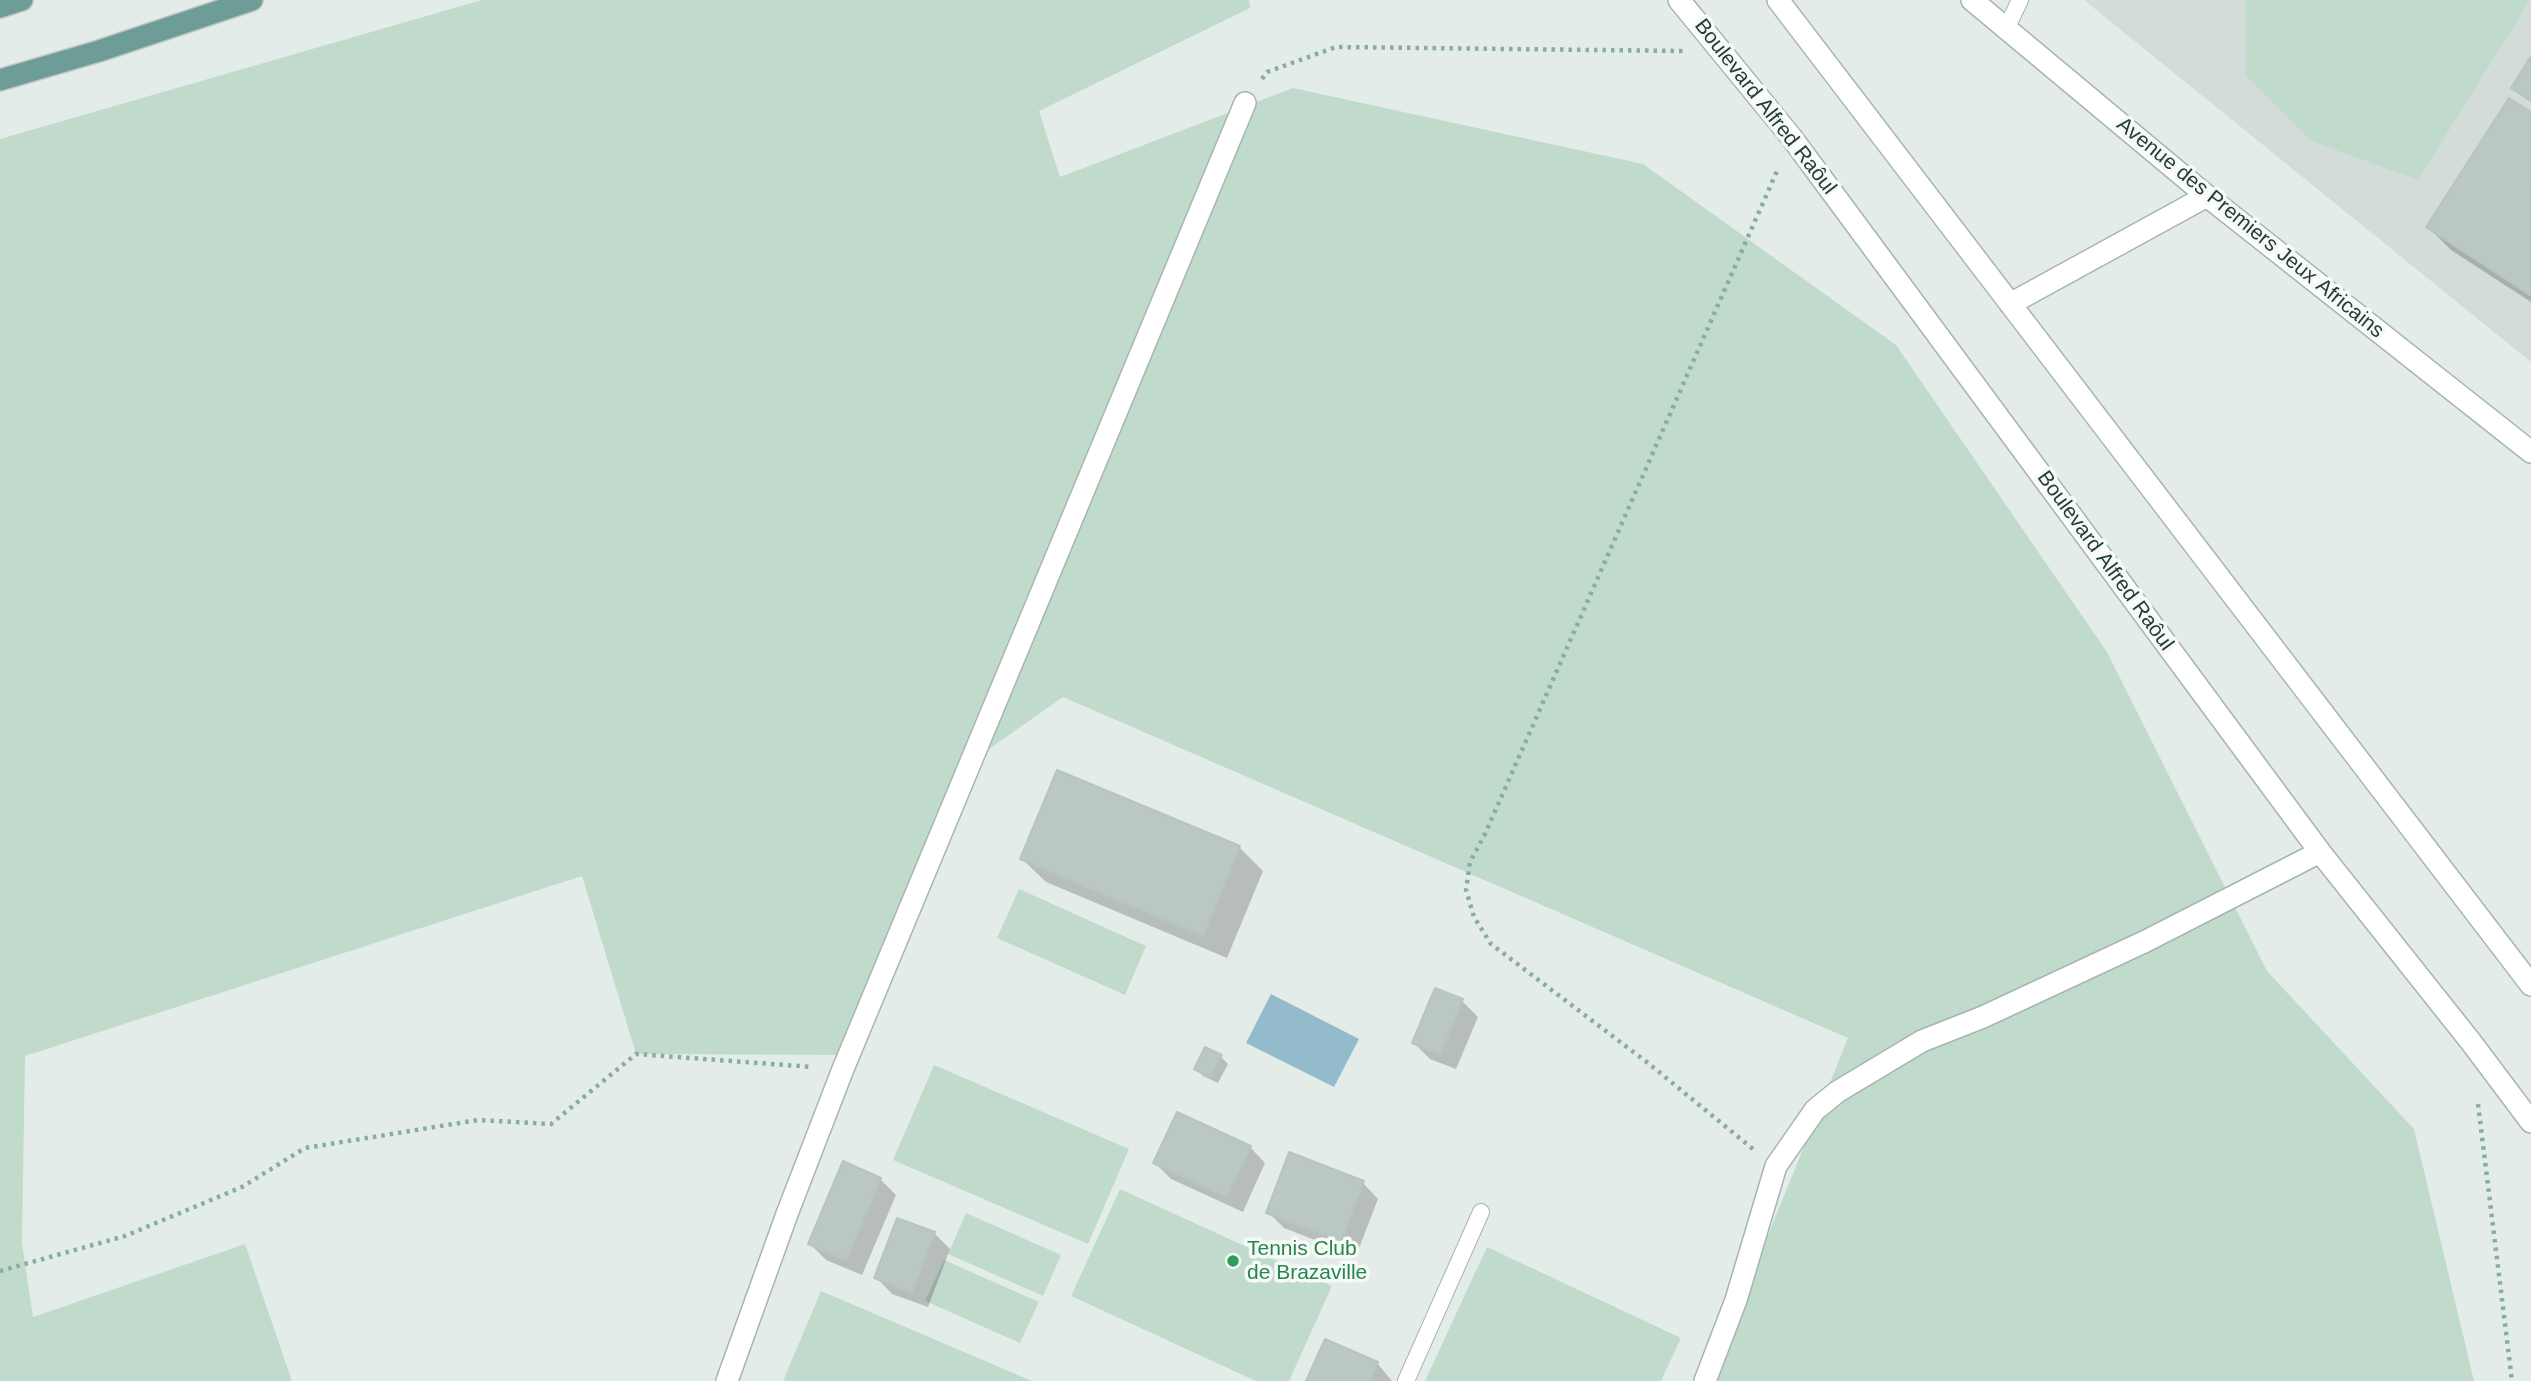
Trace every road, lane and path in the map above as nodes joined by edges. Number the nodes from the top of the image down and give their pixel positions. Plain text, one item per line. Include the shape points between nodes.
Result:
1 (22, 0) edge
2 (252, 0) edge
3 (1679, 0) edge
4 (1779, 0) edge
5 (1972, 0) edge
6 (2020, 0) edge
7 (0, 7) edge
8 (2006, 29) junction
9 (1724, 51) junction
10 (0, 80) edge
11 (1245, 103) joint
12 (1792, 138) junction
13 (2207, 196) junction
14 (2010, 304) junction
15 (2531, 452) edge
16 (2320, 852) junction
17 (2531, 985) edge
18 (843, 1069) junction
19 (2477, 1095) dead end
20 (2531, 1122) edge
21 (1776, 1166) junction
22 (1481, 1212) dead end
23 (0, 1271) edge
24 (727, 1381) edge
25 (1406, 1381) edge
26 (1705, 1381) edge
27 (2512, 1381) edge

1 - 7 main road
2 - 10 main road
3 - 9 street, Boulevard Alfred Raôul
4 - 14 street
5 - 8 street, Avenue des Premiers Jeux Africains
6 - 8 lane
8 - 13 street, Avenue des Premiers Jeux Africains
9 - 11 path via 1336,47 1267,72
9 - 12 street, Boulevard Alfred Raôul
11 - 18 street
12 - 16 street, Boulevard Alfred Raôul
12 - 21 path via 1470,862 1466,890 1474,917 1491,944
13 - 14 street
13 - 15 street, Avenue des Premiers Jeux Africains
14 - 17 street
16 - 20 street, Boulevard Alfred Raôul
16 - 21 street via 2135,946 1922,1041 1815,1110
18 - 23 path via 636,1054 551,1124 478,1120 304,1148 242,1187 125,1236
18 - 24 street
19 - 27 path
21 - 26 street via 1736,1300
22 - 25 lane

